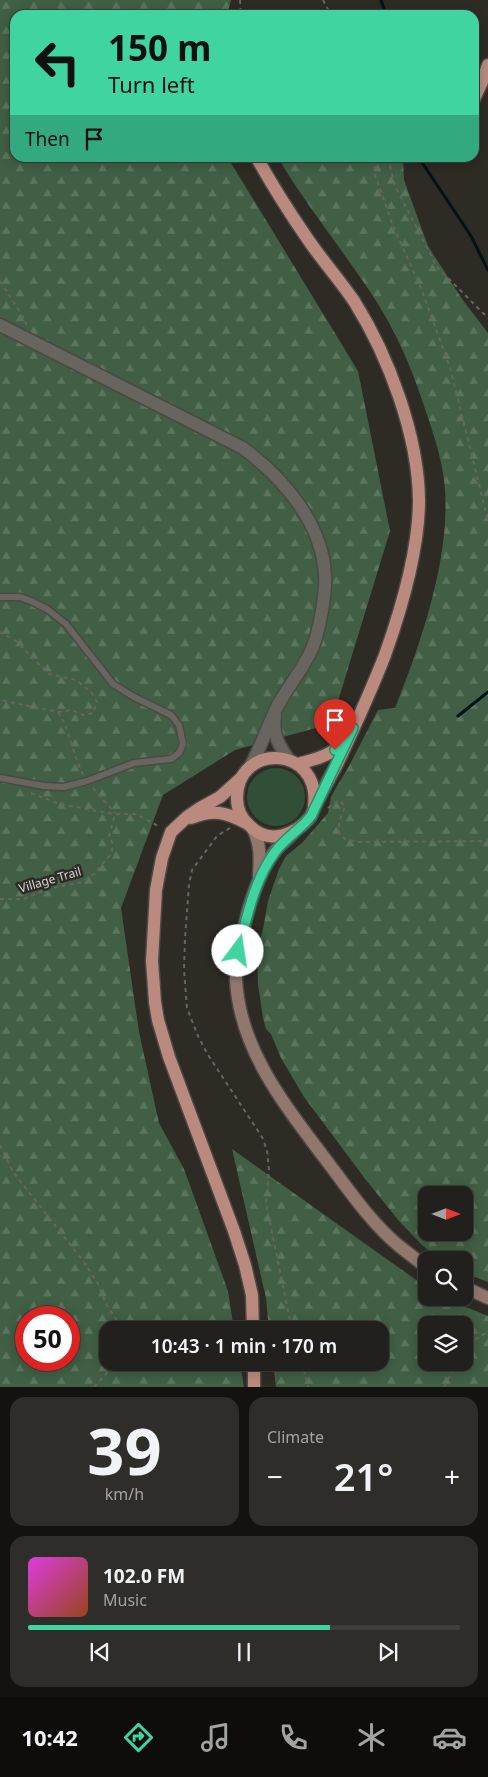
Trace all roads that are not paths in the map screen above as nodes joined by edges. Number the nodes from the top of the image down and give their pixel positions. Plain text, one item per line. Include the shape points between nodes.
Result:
1 (488, 65) edge
2 (479, 87) edge
3 (259, 162) edge
4 (0, 324) edge
5 (0, 597) edge
6 (280, 702) junction
7 (353, 728) junction
8 (294, 762) junction
9 (250, 767) junction
10 (0, 778) edge
11 (241, 778) junction
12 (312, 811) junction
13 (251, 827) junction
14 (176, 828) junction
15 (295, 831) junction
16 (259, 881) junction
17 (418, 1261) edge
18 (473, 1291) edge
19 (488, 1298) edge
20 (253, 1321) edge
21 (254, 1371) edge
22 (254, 1387) edge

1 - 2 main road
3 - 7 main road via 366,322 398,397 416,466 418,520 404,591 386,653
4 - 6 street via 242,448 266,467 301,507 320,546 324,594 320,626 312,648
5 - 10 lane via 20,597 47,609 66,624 113,684 171,715 179,725 183,744 171,759 134,763 64,787
6 - 8 street via 274,730 280,747
6 - 9 street
7 - 8 main road via 335,750 318,759
7 - 12 main road
8 - 9 main road via 279,757 269,758
8 - 12 main road via 311,778 314,787
9 - 11 main road
11 - 13 main road via 237,803 241,815
11 - 14 main road
12 - 15 main road via 304,825
13 - 14 main road via 219,812 197,816
13 - 15 main road via 274,836
13 - 16 main road via 258,838 260,850
14 - 20 main road via 162,858 156,890 152,961 155,1002 169,1058 245,1265 252,1295
15 - 16 main road via 276,850
16 - 17 main road via 238,951 236,977 245,1029 255,1054 296,1121 366,1212 398,1246
18 - 19 main road
21 - 22 main road

